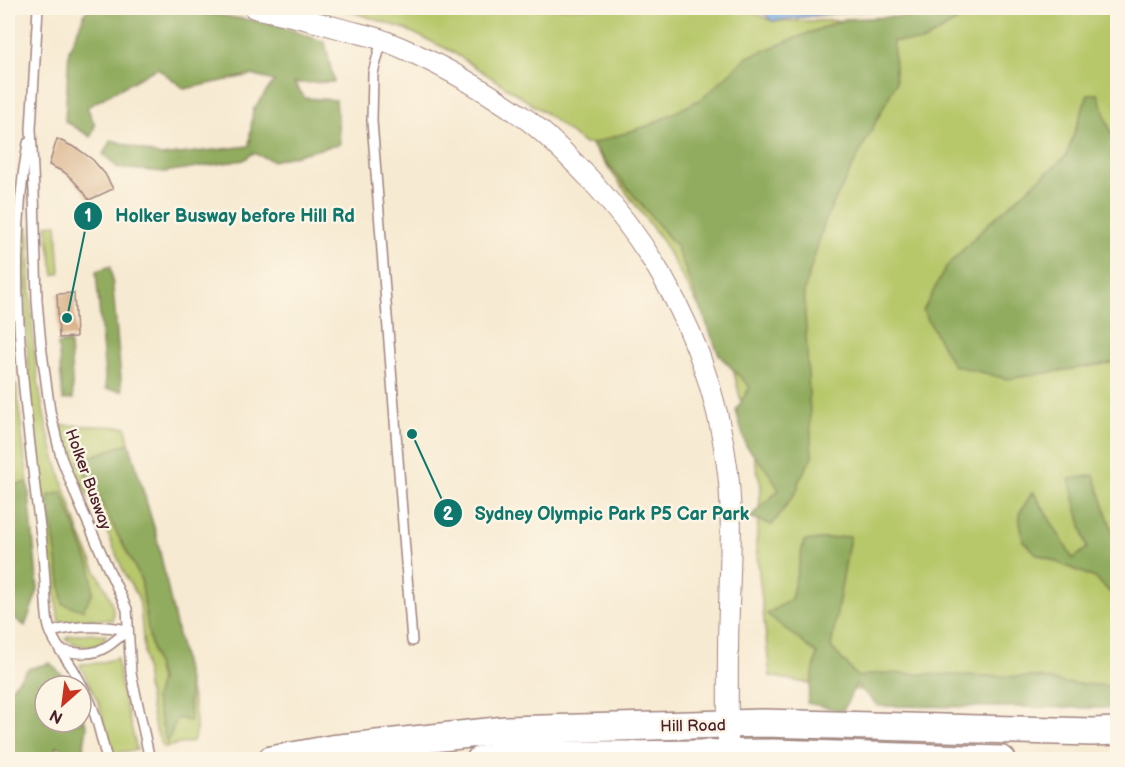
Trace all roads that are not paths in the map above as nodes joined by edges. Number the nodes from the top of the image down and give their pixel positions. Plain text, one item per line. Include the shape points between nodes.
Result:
1 (38, 8) edge
2 (254, 8) edge
3 (382, 40) junction
4 (31, 129) junction
5 (128, 630) junction
6 (51, 632) junction
7 (412, 641) dead end
8 (60, 650) junction
9 (728, 724) junction
10 (1118, 731) edge
11 (728, 753) junction
12 (107, 759) edge
13 (150, 759) edge
14 (271, 759) edge
15 (480, 759) edge
16 (1002, 759) edge

1 - 4 lane, Holker Busway
2 - 3 street
3 - 7 lane via 373,73 372,121
3 - 9 street via 469,81 530,122 571,159 633,231 661,273 688,326 719,421 728,474
4 - 5 lane, Holker Busway via 37,301 50,411 61,457 77,498 128,609
4 - 6 lane, Holker Busway via 18,213 18,310
5 - 6 lane via 95,626
5 - 8 lane via 102,651 92,654
5 - 13 lane, Holker Busway via 131,673
6 - 8 lane, Holker Busway
8 - 12 lane, Holker Busway via 90,702
9 - 10 main road, Hill Road
9 - 11 street
9 - 14 main road, Hill Road via 506,730
11 - 15 main road, Hill Road via 514,755
11 - 16 main road, Hill Road

